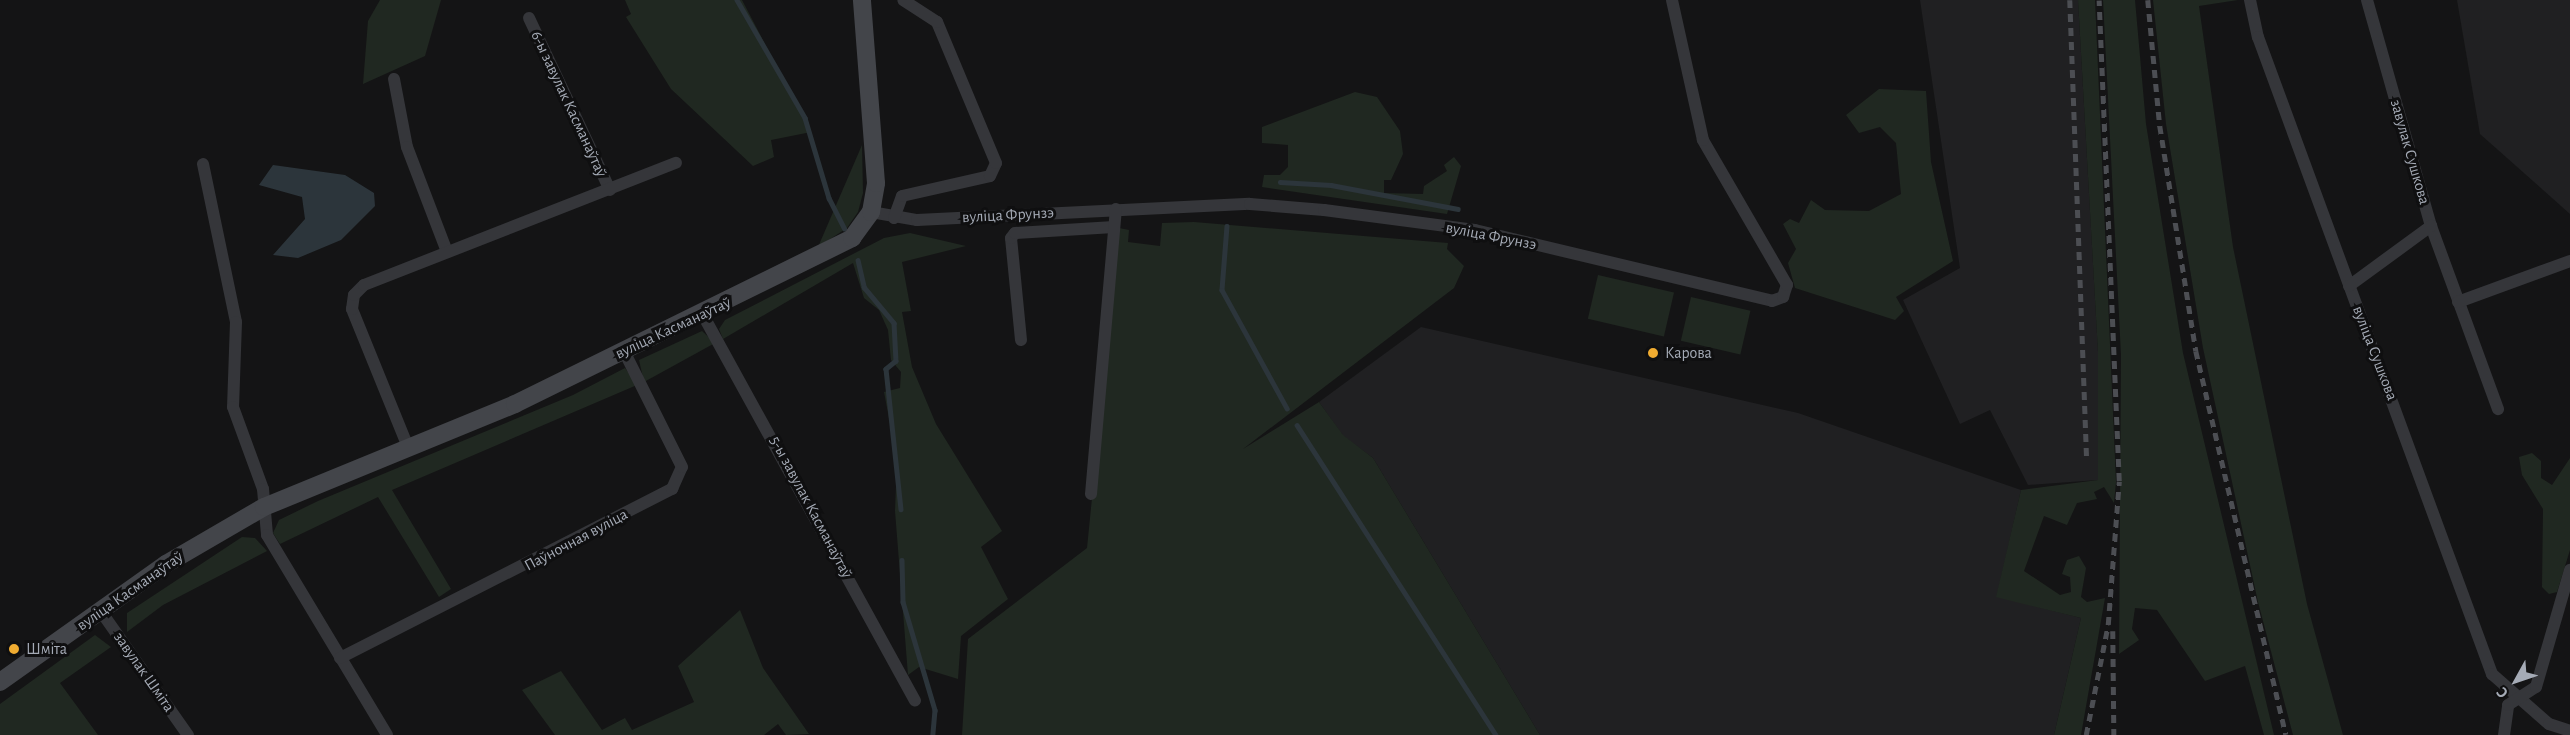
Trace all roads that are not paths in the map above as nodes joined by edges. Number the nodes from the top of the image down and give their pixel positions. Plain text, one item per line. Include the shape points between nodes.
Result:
1 (862, 0) edge
2 (903, 0) edge
3 (1672, 0) edge
4 (2250, 0) edge
5 (2367, 0) edge
6 (529, 18) dead end
7 (394, 79) dead end
8 (676, 163) dead end
9 (202, 164) dead end
10 (610, 190) junction
11 (1116, 209) junction
12 (871, 212) junction
13 (894, 218) junction
14 (2432, 226) junction
15 (1114, 227) junction
16 (447, 252) junction
17 (2570, 261) edge
18 (2349, 286) junction
19 (2458, 302) junction
20 (703, 315) junction
21 (1022, 340) dead end
22 (624, 351) junction
23 (2498, 409) dead end
24 (408, 447) junction
25 (1090, 494) dead end
26 (264, 507) junction
27 (2570, 570) edge
28 (100, 610) junction
29 (340, 658) junction
30 (0, 682) edge
31 (2516, 696) junction
32 (915, 701) dead end
33 (2570, 731) edge
34 (188, 735) edge
35 (387, 735) edge
36 (2504, 735) edge

1 - 12 main road via 876,183
2 - 13 street via 937,22 996,163 990,176 902,196
3 - 11 street, вуліца Фрунзэ via 1702,140 1787,285 1783,297 1772,301 1463,228 1251,204
4 - 18 street, вуліца Сушкова via 2258,37
5 - 14 street, завулак Сушкова
6 - 10 street, 6-ы завулак Касманаўтаў
7 - 16 street via 407,147
8 - 10 street, 6-ы завулак Касманаўтаў
9 - 26 street via 236,322 233,407
10 - 16 street, 6-ы завулак Касманаўтаў
11 - 13 street, вуліца Фрунзэ
11 - 15 street
12 - 13 street, вуліца Фрунзэ
12 - 20 main road, вуліца Касманаўтаў via 835,250
14 - 18 street
14 - 19 street, завулак Сушкова
15 - 21 street via 1015,233 1011,238
15 - 25 street
16 - 24 street, 6-ы завулак Касманаўтаў via 364,285 354,295 352,309
17 - 19 street
18 - 31 street, вуліца Сушкова via 2492,674
19 - 23 street, завулак Сушкова
20 - 22 main road, вуліца Касманаўтаў
20 - 32 street, 5-ы завулак Касманаўтаў
22 - 24 main road, вуліца Касманаўтаў via 515,404
22 - 29 street, Паўночная вуліца via 682,466 672,489
24 - 26 main road, вуліца Касманаўтаў
26 - 28 main road, вуліца Касманаўтаў via 206,538
26 - 29 street via 272,545
27 - 31 street via 2536,687
28 - 30 main road, вуліца Касманаўтаў
28 - 34 street, завулак Шміта
29 - 35 street
31 - 33 street, вуліца Сушкова via 2549,723
31 - 36 street via 2508,705

